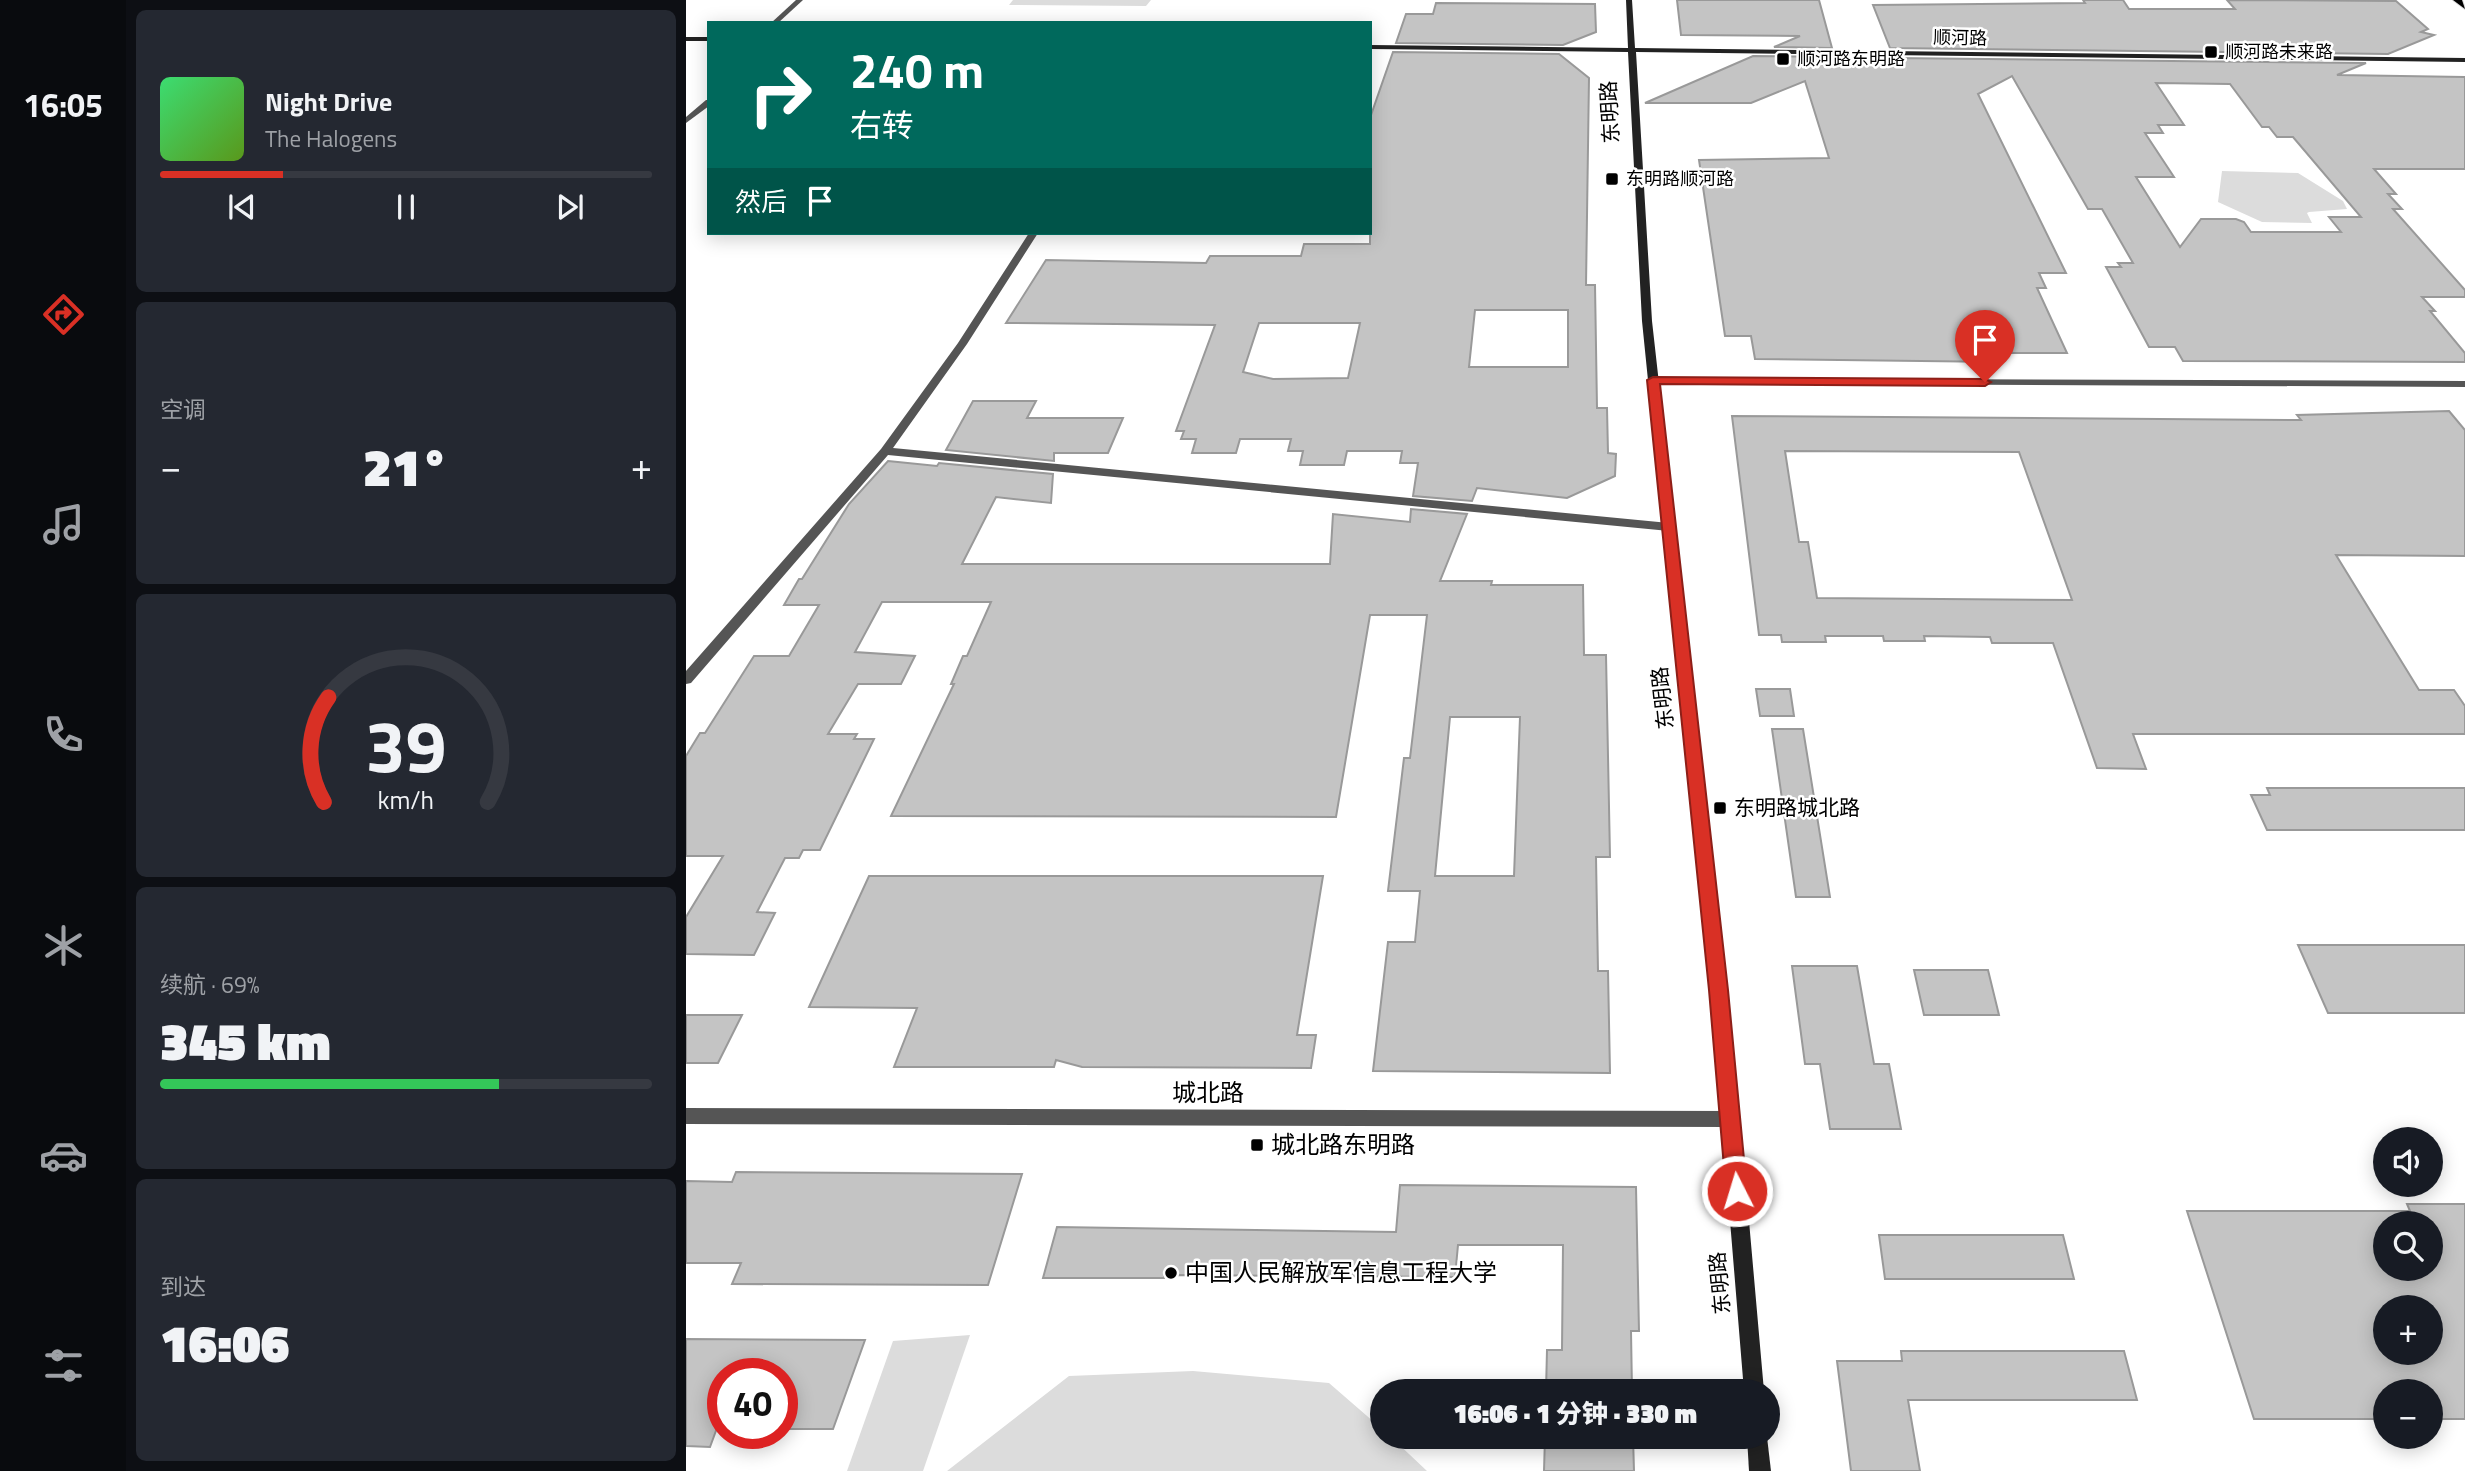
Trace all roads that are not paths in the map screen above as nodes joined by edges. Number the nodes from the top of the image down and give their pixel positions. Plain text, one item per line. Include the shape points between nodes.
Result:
1 (800, 0) edge
2 (1629, 0) edge
3 (2457, 0) edge
4 (2465, 6) edge
5 (776, 21) edge
6 (686, 39) edge
7 (707, 39) edge
8 (1372, 47) edge
9 (1632, 50) junction
10 (2465, 61) edge
11 (707, 104) edge
12 (707, 117) edge
13 (689, 119) edge
14 (1032, 235) edge
15 (1653, 380) junction
16 (2465, 384) edge
17 (886, 451) junction
18 (1669, 527) junction
19 (686, 680) edge
20 (686, 1116) edge
21 (1731, 1119) junction
22 (1753, 1379) edge
23 (1758, 1449) edge
24 (1760, 1471) edge

1 - 5 street
2 - 9 street, 东明路
3 - 4 main road
6 - 7 street
8 - 9 street, 顺河路
9 - 10 street, 顺河路
9 - 15 street, 东明路
11 - 13 street
12 - 13 street
14 - 17 street
15 - 16 street
15 - 18 street, 东明路
17 - 18 street
17 - 19 street
18 - 21 street, 东明路
20 - 21 street, 城北路
21 - 22 street, 东明路
23 - 24 street

